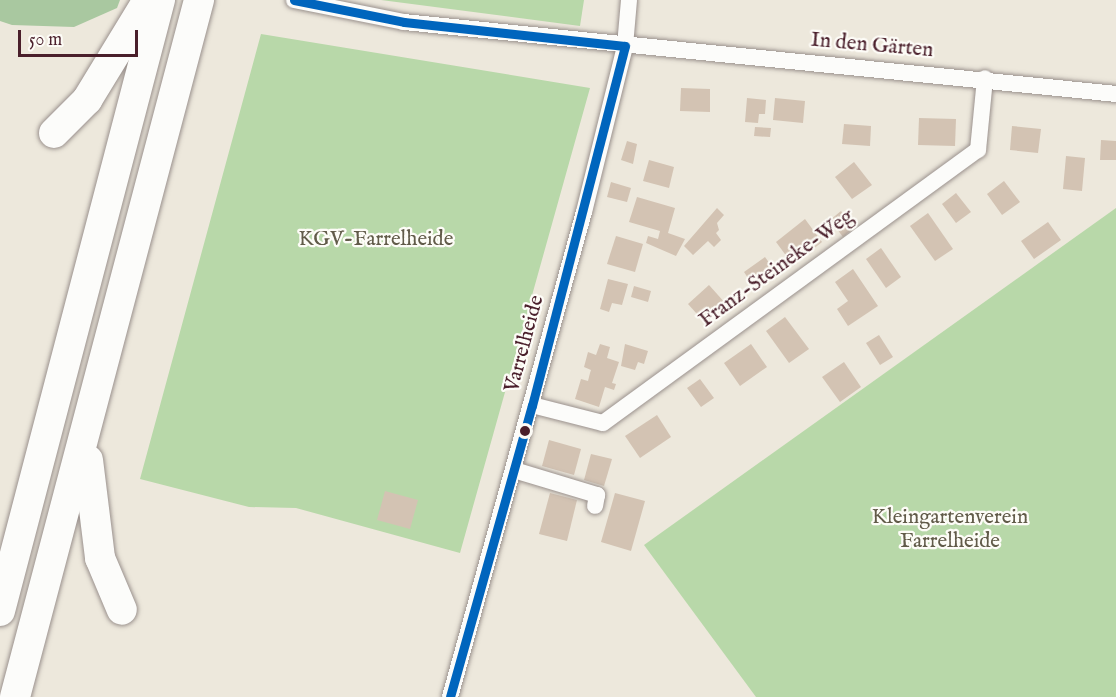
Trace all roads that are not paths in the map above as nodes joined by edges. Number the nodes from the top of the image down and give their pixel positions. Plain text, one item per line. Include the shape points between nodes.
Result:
1 (148, 0) edge
2 (160, 0) edge
3 (199, 0) edge
4 (294, 0) edge
5 (629, 0) edge
6 (625, 46) junction
7 (985, 78) junction
8 (1116, 94) edge
9 (54, 133) dead end
10 (532, 405) junction
11 (86, 438) junction
12 (514, 470) junction
13 (595, 506) dead end
14 (122, 610) dead end
15 (0, 611) edge
16 (15, 697) edge
17 (450, 697) edge

1 - 9 highway via 87,100
2 - 15 highway
3 - 11 highway
4 - 6 street, In den Gärten via 404,22
5 - 6 street, Varrelheide
6 - 7 street, In den Gärten
6 - 10 street, Varrelheide
7 - 8 street, In den Gärten
7 - 10 street, Franz-Steineke-Weg via 978,150 603,423
10 - 12 street, Varrelheide
11 - 14 highway via 100,558
11 - 16 highway
12 - 13 street via 597,495
12 - 17 street, Varrelheide

